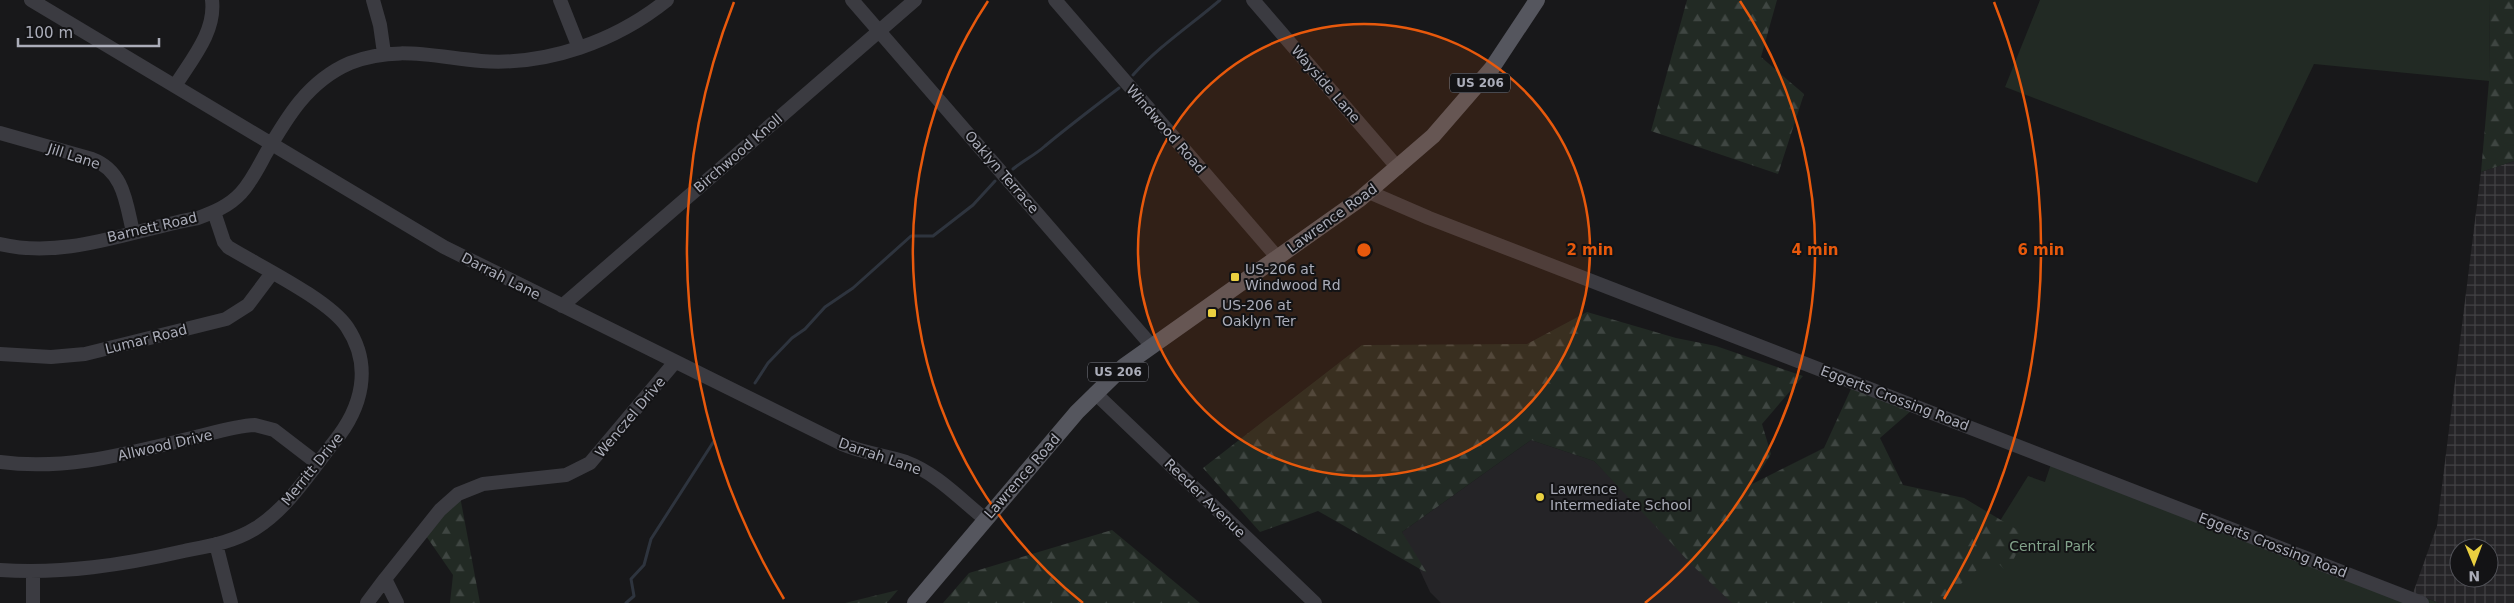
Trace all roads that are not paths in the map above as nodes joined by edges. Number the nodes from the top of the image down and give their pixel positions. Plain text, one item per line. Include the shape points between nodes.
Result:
1 (31, 0) edge
2 (212, 0) edge
3 (373, 0) edge
4 (560, 0) edge
5 (667, 0) edge
6 (852, 0) edge
7 (915, 0) edge
8 (1055, 0) edge
9 (1253, 0) edge
10 (1537, 0) edge
11 (880, 30) junction
12 (579, 48) junction
13 (384, 53) junction
14 (175, 86) junction
15 (0, 133) edge
16 (272, 144) junction
17 (1398, 168) junction
18 (1369, 192) junction
19 (214, 212) junction
20 (133, 232) junction
21 (0, 244) edge
22 (1277, 257) junction
23 (272, 274) junction
24 (562, 306) junction
25 (1151, 345) junction
26 (0, 354) edge
27 (675, 362) junction
28 (1095, 393) junction
29 (0, 462) edge
30 (317, 463) junction
31 (985, 519) junction
32 (216, 544) junction
33 (0, 570) edge
34 (33, 571) junction
35 (385, 579) junction
36 (33, 603) edge
37 (231, 603) edge
38 (367, 603) edge
39 (397, 603) edge
40 (915, 603) edge
41 (1315, 603) edge
42 (2422, 603) edge

1 - 14 street, Darrah Lane
2 - 14 street via 207,33
3 - 13 street
4 - 12 street
5 - 12 street, Barnett Road via 622,30
6 - 11 street, Oaklyn Terrace
7 - 11 street, Birchwood Knoll
8 - 22 street, Windwood Road
9 - 17 street, Wayside Lane
10 - 17 main road, Lawrence Road / US 206 via 1500,57 1464,103
11 - 24 street, Birchwood Knoll
11 - 25 street, Oaklyn Terrace
12 - 13 street, Barnett Road via 507,61 459,59 422,52
13 - 16 street, Barnett Road via 350,63 320,81 292,109
14 - 16 street, Darrah Lane
15 - 20 street, Jill Lane via 92,159 105,166 123,187
16 - 19 street, Barnett Road via 241,193
16 - 24 street, Darrah Lane via 437,243
17 - 18 main road, Lawrence Road / US 206
18 - 22 main road, Lawrence Road / US 206
18 - 42 street, Eggerts Crossing Road
19 - 20 street, Barnett Road
19 - 23 street, Merritt Drive via 228,247
20 - 21 street, Barnett Road via 50,249
22 - 25 main road, Lawrence Road / US 206
23 - 26 street, Lumar Road via 248,305 226,319 85,354 51,357
23 - 30 street, Merritt Drive via 338,316 359,352 362,381 356,409
24 - 27 street, Darrah Lane
25 - 28 main road, Lawrence Road / US 206
27 - 31 street, Darrah Lane via 842,444 906,462 924,471
27 - 35 street, Wenczel Drive via 590,463 566,475 483,484 458,494 440,510
28 - 31 main road, Lawrence Road / US 206
28 - 41 street, Reeder Avenue
29 - 30 street, Allwood Drive via 29,464 109,458 256,425 274,430
30 - 32 street, Merritt Drive via 270,518 241,536
31 - 40 main road, Lawrence Road / US 206
32 - 34 street, Merritt Drive via 112,566
32 - 37 street
33 - 34 street, Merritt Drive
34 - 36 street
35 - 38 street, Wenczel Drive
35 - 39 street

